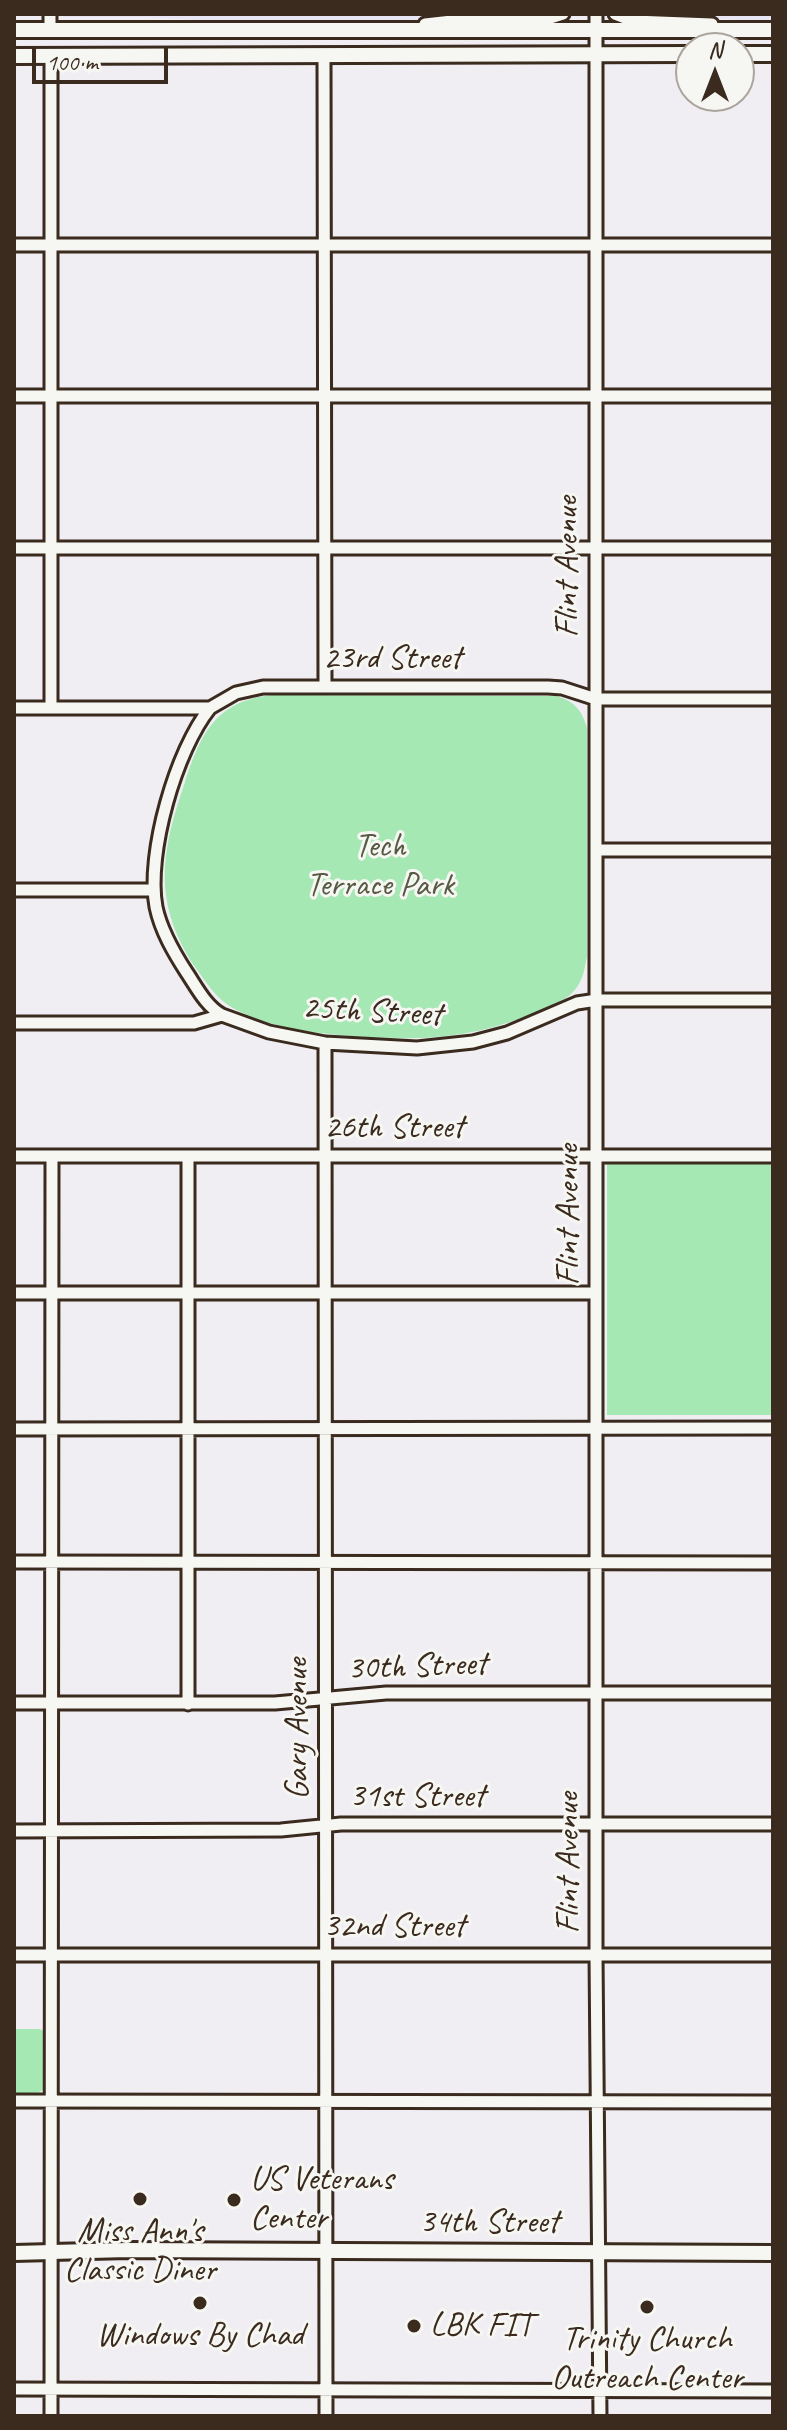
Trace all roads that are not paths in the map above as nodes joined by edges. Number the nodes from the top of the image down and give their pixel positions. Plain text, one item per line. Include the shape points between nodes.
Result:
1 (50, 14) edge
2 (563, 14) edge
3 (596, 14) edge
4 (615, 14) edge
5 (14, 30) edge
6 (50, 30) junction
7 (375, 30) junction
8 (596, 30) junction
9 (769, 30) edge
10 (596, 54) junction
11 (675, 54) edge
12 (14, 56) edge
13 (51, 56) junction
14 (324, 56) junction
15 (14, 245) edge
16 (51, 245) junction
17 (324, 245) junction
18 (596, 245) junction
19 (773, 245) edge
20 (14, 396) edge
21 (51, 396) junction
22 (325, 396) junction
23 (596, 396) junction
24 (773, 396) edge
25 (14, 548) edge
26 (51, 548) junction
27 (325, 548) junction
28 (596, 548) junction
29 (773, 548) edge
30 (325, 687) junction
31 (596, 699) junction
32 (773, 699) edge
33 (14, 708) edge
34 (51, 708) junction
35 (210, 708) junction
36 (596, 850) junction
37 (773, 850) edge
38 (14, 890) edge
39 (154, 890) junction
40 (597, 1000) junction
41 (773, 1000) edge
42 (222, 1015) junction
43 (14, 1023) edge
44 (325, 1043) junction
45 (14, 1156) edge
46 (52, 1156) junction
47 (188, 1156) junction
48 (326, 1156) junction
49 (597, 1156) junction
50 (773, 1156) edge
51 (14, 1293) edge
52 (52, 1293) junction
53 (189, 1293) junction
54 (326, 1293) junction
55 (596, 1293) junction
56 (773, 1428) edge
57 (14, 1429) edge
58 (51, 1429) junction
59 (189, 1429) junction
60 (326, 1429) junction
61 (597, 1429) junction
62 (14, 1562) edge
63 (52, 1562) junction
64 (189, 1562) junction
65 (326, 1562) junction
66 (597, 1563) junction
67 (773, 1563) edge
68 (597, 1693) junction
69 (773, 1693) edge
70 (326, 1698) junction
71 (14, 1703) edge
72 (52, 1703) junction
73 (188, 1704) junction
74 (597, 1824) junction
75 (773, 1824) edge
76 (325, 1826) junction
77 (52, 1830) junction
78 (14, 1831) edge
79 (14, 1955) edge
80 (52, 1955) junction
81 (325, 1955) junction
82 (596, 1955) junction
83 (773, 1955) edge
84 (14, 2101) edge
85 (52, 2101) junction
86 (326, 2101) junction
87 (599, 2102) junction
88 (773, 2102) edge
89 (14, 2253) edge
90 (51, 2253) junction
91 (326, 2253) junction
92 (599, 2253) junction
93 (773, 2253) edge
94 (14, 2389) edge
95 (51, 2389) junction
96 (326, 2390) junction
97 (600, 2391) junction
98 (773, 2391) edge
99 (51, 2416) edge
100 (326, 2416) edge
101 (600, 2416) edge

1 - 6 street
2 - 7 street via 544,20 461,20
3 - 8 street, Flint Avenue
4 - 9 street via 633,21
5 - 6 main road
6 - 7 main road
7 - 8 main road
8 - 9 main road
8 - 10 street, Flint Avenue
10 - 11 main road
10 - 14 main road
10 - 18 street, Flint Avenue
12 - 13 main road
13 - 14 main road
13 - 16 street
14 - 17 street
15 - 16 street
16 - 17 street
16 - 21 street
17 - 18 street
17 - 22 street
18 - 19 street
18 - 23 street, Flint Avenue
20 - 21 street
21 - 22 street
21 - 26 street
22 - 23 street
22 - 27 street
23 - 24 street
23 - 28 street, Flint Avenue
25 - 26 street
26 - 27 street
26 - 34 street
27 - 28 street
27 - 30 street
28 - 29 street
28 - 31 street, Flint Avenue
30 - 31 street, 23rd Street via 562,688
30 - 35 street, 23rd Street via 251,689
31 - 32 street, 23rd Street
31 - 36 street, Flint Avenue
33 - 34 street, 23rd Street
34 - 35 street, 23rd Street
35 - 39 street via 194,730 168,802
36 - 37 street
36 - 40 street, Flint Avenue
38 - 39 street
39 - 42 street via 161,923 178,959 212,1009
40 - 41 street, 25th Street
40 - 44 street, 25th Street via 577,1003 507,1033 443,1047
40 - 49 street, Flint Avenue
42 - 43 street via 194,1023
42 - 44 street, 25th Street via 269,1032
44 - 48 street, Gary Avenue
45 - 46 street, 26th Street
46 - 47 street, 26th Street
46 - 52 street
47 - 48 street, 26th Street
47 - 53 street
48 - 49 street, 26th Street
48 - 54 street, Gary Avenue
49 - 50 street, 26th Street
49 - 55 street, Flint Avenue
51 - 52 street
52 - 53 street
52 - 58 street
53 - 54 street
53 - 59 street
54 - 55 street
54 - 60 street, Gary Avenue
55 - 61 street, Flint Avenue
56 - 61 street
57 - 58 street
58 - 59 street
58 - 63 street
59 - 60 street
59 - 64 street
60 - 61 street
60 - 65 street, Gary Avenue
61 - 66 street, Flint Avenue
62 - 63 street
63 - 64 street
63 - 72 street
64 - 65 street
64 - 73 street
65 - 66 street
65 - 70 street, Gary Avenue
66 - 67 street
66 - 68 street, Flint Avenue
68 - 69 street, 30th Street
68 - 70 street, 30th Street
68 - 74 street, Flint Avenue
70 - 73 street, 30th Street
70 - 76 street, Gary Avenue
71 - 72 street, 30th Street
72 - 73 street, 30th Street
72 - 77 street
74 - 75 street, 31st Street
74 - 76 street, 31st Street
74 - 82 street, Flint Avenue
76 - 77 street, 31st Street
76 - 81 street, Gary Avenue
77 - 78 street, 31st Street
77 - 80 street
79 - 80 street, 32nd Street
80 - 81 street, 32nd Street
80 - 85 street
81 - 82 street, 32nd Street
81 - 86 street, Gary Avenue
82 - 83 street, 32nd Street
82 - 87 street, Flint Avenue
84 - 85 street
85 - 86 street
85 - 90 street
86 - 87 street
86 - 91 street, Gary Avenue
87 - 88 street
87 - 92 street, Flint Avenue
89 - 90 main road, 34th Street
90 - 91 main road, 34th Street
90 - 95 street
91 - 92 main road, 34th Street
91 - 96 street, Gary Avenue
92 - 93 main road, 34th Street
92 - 97 street, Flint Avenue
94 - 95 street
95 - 96 street
95 - 99 street
96 - 97 street
96 - 100 street, Gary Avenue
97 - 98 street
97 - 101 street, Flint Avenue

